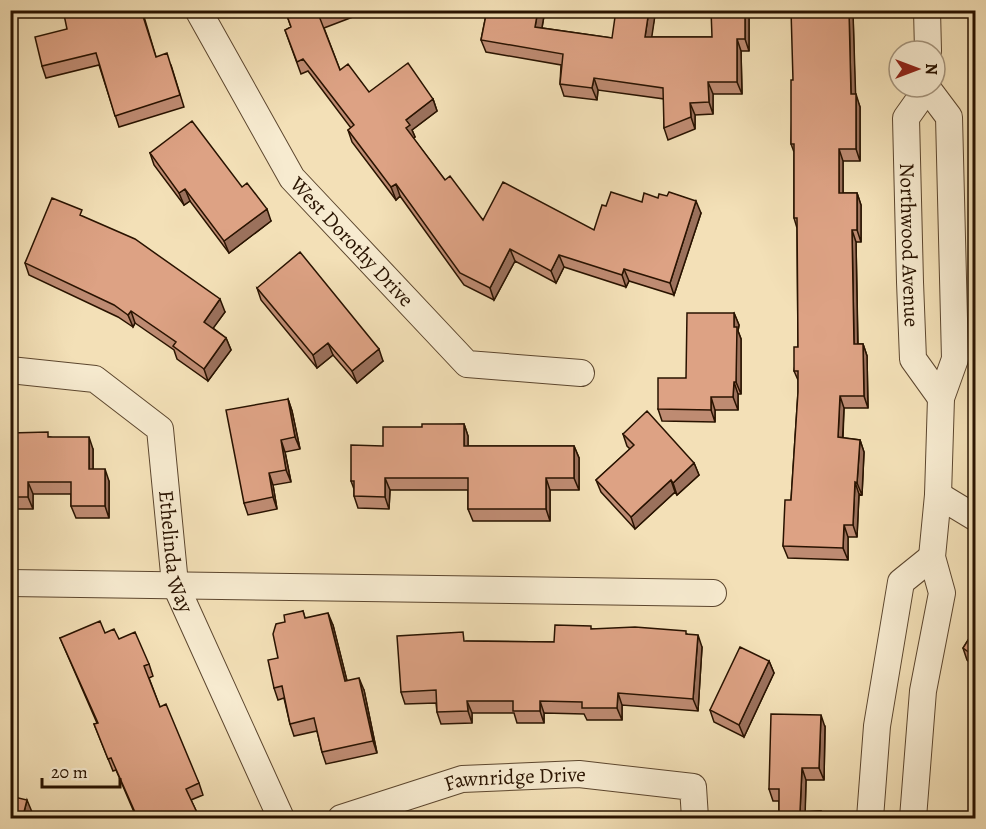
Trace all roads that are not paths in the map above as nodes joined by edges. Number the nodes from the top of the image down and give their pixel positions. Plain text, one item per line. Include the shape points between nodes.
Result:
1 (198, 10) edge
2 (927, 10) edge
3 (928, 39) edge
4 (920, 99) edge
5 (936, 99) edge
6 (10, 370) edge
7 (581, 373) dead end
8 (941, 398) junction
9 (938, 495) junction
10 (975, 518) edge
11 (932, 557) junction
12 (10, 583) edge
13 (175, 584) junction
14 (713, 593) dead end
15 (281, 819) edge
16 (341, 819) edge
17 (695, 819) edge
18 (870, 819) edge
19 (913, 819) edge

1 - 7 street, West Dorothy Drive via 292,178 467,364
2 - 3 street
4 - 8 street, Northwood Avenue via 906,118 914,359
5 - 8 street, Northwood Avenue via 949,117 955,359
6 - 13 street, Ethelinda Way via 95,379 160,429
8 - 9 street, Northwood Avenue
9 - 10 street
9 - 11 street, Northwood Avenue
11 - 18 street via 901,582 877,726
11 - 19 street, Northwood Avenue via 942,593 923,691
12 - 13 street
13 - 14 street
13 - 15 street, Ethelinda Way
16 - 17 street, Fawnridge Drive via 462,779 579,774 693,787

